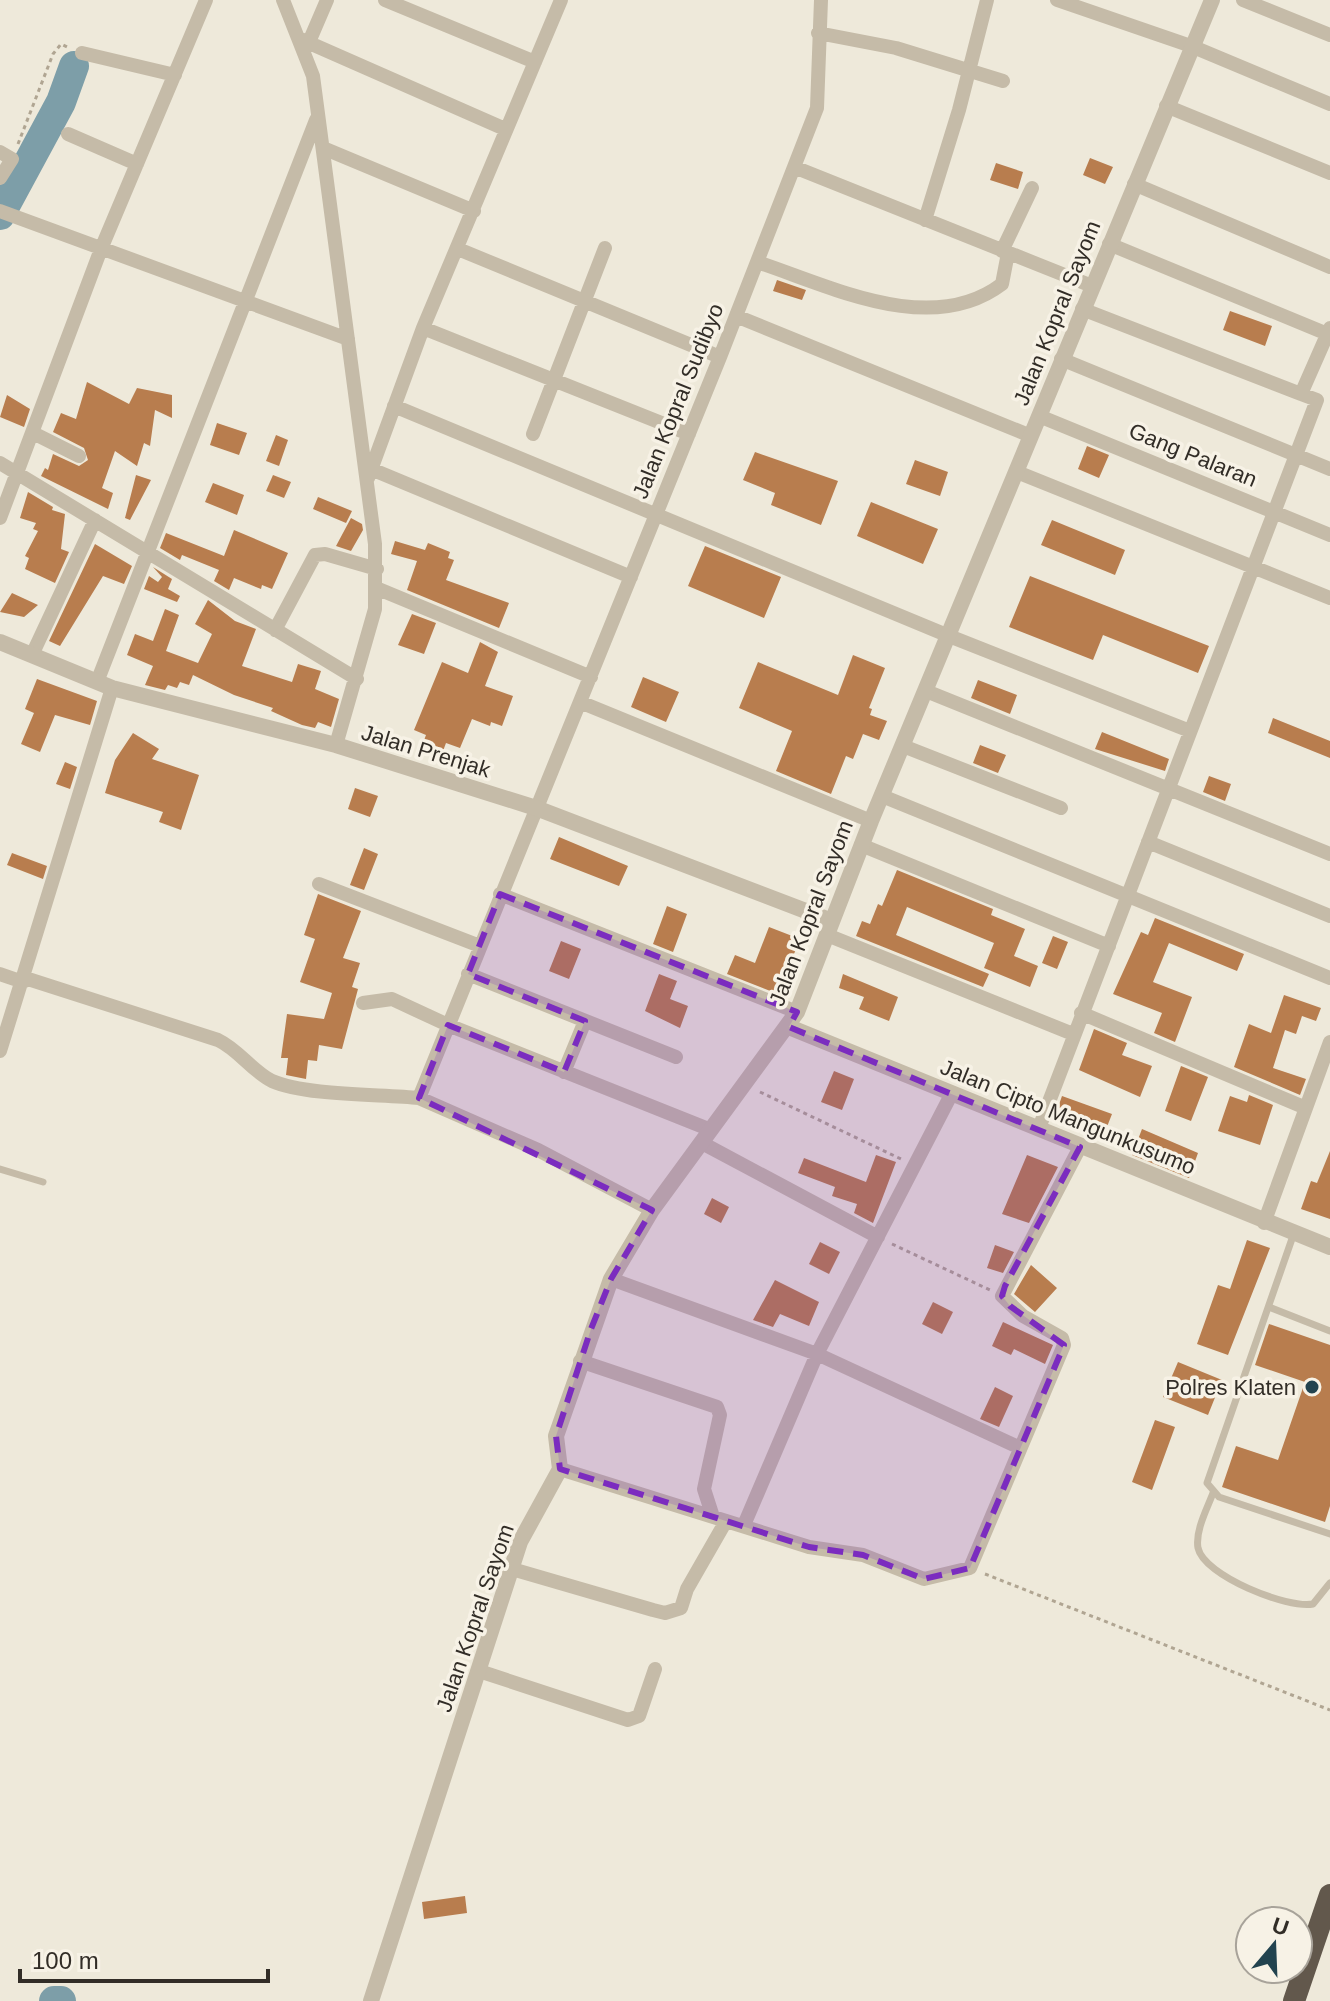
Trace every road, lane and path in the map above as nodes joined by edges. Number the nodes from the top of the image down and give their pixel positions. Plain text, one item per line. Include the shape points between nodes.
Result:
1 (206, 0) edge
2 (283, 0) edge
3 (327, 0) edge
4 (385, 0) edge
5 (561, 0) edge
6 (821, 0) edge
7 (987, 0) edge
8 (1057, 0) edge
9 (1212, 0) edge
10 (1243, 0) edge
11 (1089, 5) edge
12 (818, 33) junction
13 (1330, 35) edge
14 (303, 40) junction
15 (1191, 46) junction
16 (82, 53) joint
17 (535, 62) junction
18 (967, 70) junction
19 (175, 75) junction
20 (1003, 81) dead end
21 (1330, 104) edge
22 (1166, 106) junction
23 (317, 118) junction
24 (505, 129) junction
25 (68, 134) dead end
26 (323, 148) junction
27 (6, 156) edge
28 (137, 164) junction
29 (794, 167) junction
30 (1330, 173) edge
31 (0, 178) edge
32 (1134, 184) junction
33 (1032, 188) dead end
34 (474, 211) junction
35 (2, 212) edge
36 (925, 220) junction
37 (1109, 244) junction
38 (605, 248) dead end
39 (101, 249) junction
40 (458, 249) junction
41 (1005, 252) junction
42 (757, 262) junction
43 (1330, 267) edge
44 (1092, 286) junction
45 (583, 302) junction
46 (245, 304) junction
47 (1082, 309) junction
48 (736, 316) junction
49 (423, 328) junction
50 (1329, 333) edge
51 (348, 339) junction
52 (720, 357) junction
53 (1061, 359) junction
54 (554, 379) junction
55 (1301, 394) junction
56 (1324, 402) edge
57 (394, 406) junction
58 (1039, 416) junction
59 (33, 433) junction
60 (533, 434) dead end
61 (689, 434) junction
62 (1031, 436) junction
63 (1297, 455) junction
64 (79, 456) dead end
65 (0, 463) edge
66 (1330, 469) edge
67 (1017, 472) junction
68 (16, 474) junction
69 (369, 475) junction
70 (1275, 513) junction
71 (657, 515) junction
72 (0, 518) edge
73 (95, 520) junction
74 (1330, 535) edge
75 (147, 554) junction
76 (377, 569) junction
77 (1255, 569) junction
78 (631, 577) junction
79 (376, 588) junction
80 (1330, 598) edge
81 (275, 630) junction
82 (949, 636) junction
83 (0, 642) edge
84 (32, 655) junction
85 (591, 677) junction
86 (357, 679) junction
87 (105, 685) junction
88 (926, 691) junction
89 (580, 702) junction
90 (1190, 731) junction
91 (336, 745) junction
92 (903, 746) junction
93 (1168, 788) junction
94 (882, 796) junction
95 (536, 808) junction
96 (1061, 808) dead end
97 (871, 821) junction
98 (1148, 842) junction
99 (861, 845) junction
100 (1330, 854) edge
101 (319, 884) dead end
102 (500, 894) junction
103 (1127, 896) junction
104 (1330, 916) edge
105 (830, 928) junction
106 (480, 946) junction
107 (1109, 946) junction
108 (0, 974) edge
109 (468, 974) junction
110 (1330, 978) edge
111 (24, 980) junction
112 (363, 1003) dead end
113 (1081, 1013) junction
114 (793, 1020) junction
115 (585, 1021) junction
116 (448, 1025) junction
117 (1073, 1034) junction
118 (1330, 1042) edge
119 (0, 1051) edge
120 (676, 1057) dead end
121 (564, 1072) junction
122 (746, 1085) junction
123 (952, 1093) junction
124 (419, 1098) junction
125 (1306, 1108) junction
126 (1039, 1128) junction
127 (706, 1137) junction
128 (1080, 1147) junction
129 (915, 1166) junction
130 (0, 1169) edge
131 (43, 1182) dead end
132 (652, 1210) junction
133 (1264, 1223) junction
134 (1294, 1233) junction
135 (878, 1237) junction
136 (1330, 1247) edge
137 (611, 1279) junction
138 (1002, 1296) junction
139 (1269, 1307) junction
140 (1330, 1331) edge
141 (817, 1354) junction
142 (580, 1361) junction
143 (1018, 1447) junction
144 (560, 1469) junction
145 (1213, 1493) junction
146 (719, 1519) junction
147 (744, 1525) junction
148 (1330, 1534) edge
149 (970, 1568) junction
150 (512, 1569) junction
151 (1330, 1583) edge
152 (655, 1669) dead end
153 (479, 1671) junction
154 (1330, 1710) edge
155 (1330, 1895) edge
156 (371, 2001) edge
157 (1294, 2001) edge

1 - 19 street
2 - 14 street
3 - 14 street
4 - 17 street
5 - 17 street
6 - 12 street, Jalan Kopral Sudibyo
7 - 18 street
8 - 11 street
9 - 15 street, Jalan Kopral Sayom
10 - 13 street
11 - 15 street
12 - 18 street via 896,48
12 - 29 street, Jalan Kopral Sudibyo via 817,108
14 - 23 street
14 - 24 street
15 - 21 street
15 - 22 street, Jalan Kopral Sayom
16 - 19 street
16 - 27 path via 61,44 56,47
17 - 24 street
18 - 20 street
18 - 36 street
19 - 28 street
22 - 30 street
22 - 32 street, Jalan Kopral Sayom
23 - 26 street
23 - 46 street
24 - 34 street
25 - 28 street
26 - 34 street
26 - 51 street
27 - 31 street
28 - 39 street
29 - 36 street
29 - 42 street, Jalan Kopral Sudibyo
32 - 37 street, Jalan Kopral Sayom
32 - 43 street
33 - 41 street
34 - 40 street
35 - 39 street
36 - 41 street
37 - 44 street, Jalan Kopral Sayom
37 - 50 street
38 - 45 street
39 - 46 street
39 - 59 street
40 - 45 street
40 - 49 street
41 - 42 street via 1002,284 978,299 940,308 857,295
41 - 44 street
42 - 48 street, Jalan Kopral Sudibyo
44 - 47 street, Jalan Kopral Sayom
45 - 52 street
45 - 54 street
46 - 51 street
46 - 75 street
47 - 53 street, Jalan Kopral Sayom
47 - 55 street
48 - 52 street, Jalan Kopral Sudibyo
48 - 62 street
49 - 54 street
49 - 57 street
50 - 55 street
51 - 69 street
52 - 61 street, Jalan Kopral Sudibyo
53 - 58 street, Jalan Kopral Sayom
53 - 63 street
54 - 60 street
54 - 61 street
55 - 56 street
56 - 63 street
57 - 69 street
57 - 71 street
58 - 62 street, Jalan Kopral Sayom
58 - 70 street, Gang Palaran
59 - 64 street
59 - 68 street
61 - 71 street, Jalan Kopral Sudibyo
62 - 67 street, Jalan Kopral Sayom
63 - 66 street
63 - 70 street
65 - 68 street
67 - 77 street
67 - 82 street, Jalan Kopral Sayom
68 - 72 street
68 - 73 street
69 - 76 street
69 - 78 street
70 - 74 street, Gang Palaran
70 - 77 street
71 - 78 street, Jalan Kopral Sudibyo
71 - 82 street
73 - 75 street
73 - 84 street
75 - 81 street
75 - 87 street
76 - 79 street
76 - 81 street via 315,555
77 - 80 street
77 - 90 street
78 - 85 street, Jalan Kopral Sudibyo
79 - 85 street
79 - 86 street
81 - 86 street
82 - 88 street, Jalan Kopral Sayom
82 - 90 street
83 - 84 street, Jalan Prenjak
84 - 87 street, Jalan Prenjak
85 - 89 street, Jalan Kopral Sudibyo
86 - 91 street
87 - 91 street, Jalan Prenjak
87 - 111 street
88 - 92 street, Jalan Kopral Sayom
88 - 93 street
89 - 95 street, Jalan Kopral Sudibyo
89 - 97 street
90 - 93 street
91 - 95 street, Jalan Prenjak
92 - 94 street, Jalan Kopral Sayom
92 - 96 street
93 - 98 street
93 - 100 street
94 - 97 street, Jalan Kopral Sayom
94 - 103 street
95 - 102 street, Jalan Kopral Sudibyo
95 - 105 street, Jalan Prenjak
97 - 99 street, Jalan Kopral Sayom
98 - 103 street
98 - 104 street
99 - 105 street, Jalan Kopral Sayom
99 - 107 street
101 - 106 street
102 - 106 street, Jalan Kopral Sudibyo
102 - 114 street
103 - 107 street
103 - 110 street
105 - 114 street, Jalan Kopral Sayom
105 - 117 street
106 - 109 street, Jalan Kopral Sudibyo
107 - 113 street
108 - 111 street
109 - 115 street
109 - 116 street, Jalan Kopral Sudibyo
111 - 119 street
111 - 124 street via 218,1040 272,1081
112 - 116 street via 392,999
113 - 117 street
113 - 125 street
114 - 122 street, Jalan Kopral Sayom
114 - 123 street, Jalan Cipto Mangunkusumo
115 - 120 street
115 - 121 street
116 - 121 street
116 - 124 street, Jalan Kopral Sudibyo
117 - 126 street
118 - 125 street
121 - 127 street
122 - 127 street, Jalan Kopral Sayom
122 - 129 path
123 - 126 street, Jalan Cipto Mangunkusumo
123 - 129 street
124 - 132 street via 538,1150
125 - 133 street
126 - 128 street, Jalan Cipto Mangunkusumo
127 - 132 street, Jalan Kopral Sayom
127 - 135 street
128 - 133 street, Jalan Cipto Mangunkusumo
128 - 138 street
129 - 135 street
130 - 131 lane
132 - 137 street, Jalan Kopral Sayom
133 - 134 street, Jalan Cipto Mangunkusumo
134 - 136 street, Jalan Cipto Mangunkusumo
134 - 139 lane
135 - 138 path
135 - 141 street
137 - 141 street
137 - 142 street, Jalan Kopral Sayom
138 - 143 street via 1064,1341
139 - 140 lane
139 - 145 lane via 1208,1476
141 - 143 street
141 - 147 street
142 - 144 street, Jalan Kopral Sayom via 556,1436
142 - 146 street via 717,1407 720,1415 704,1489
143 - 149 street
144 - 146 street
144 - 150 street, Jalan Kopral Sayom via 520,1542
145 - 148 lane
145 - 151 lane via 1198,1546 1212,1568 1274,1600 1300,1607 1313,1604
146 - 147 street
146 - 150 street via 675,1612
147 - 149 street via 809,1547 863,1555 924,1579
149 - 154 path
150 - 153 street, Jalan Kopral Sayom
152 - 153 street via 639,1716 628,1720
153 - 156 street, Jalan Kopral Sayom
155 - 157 highway

